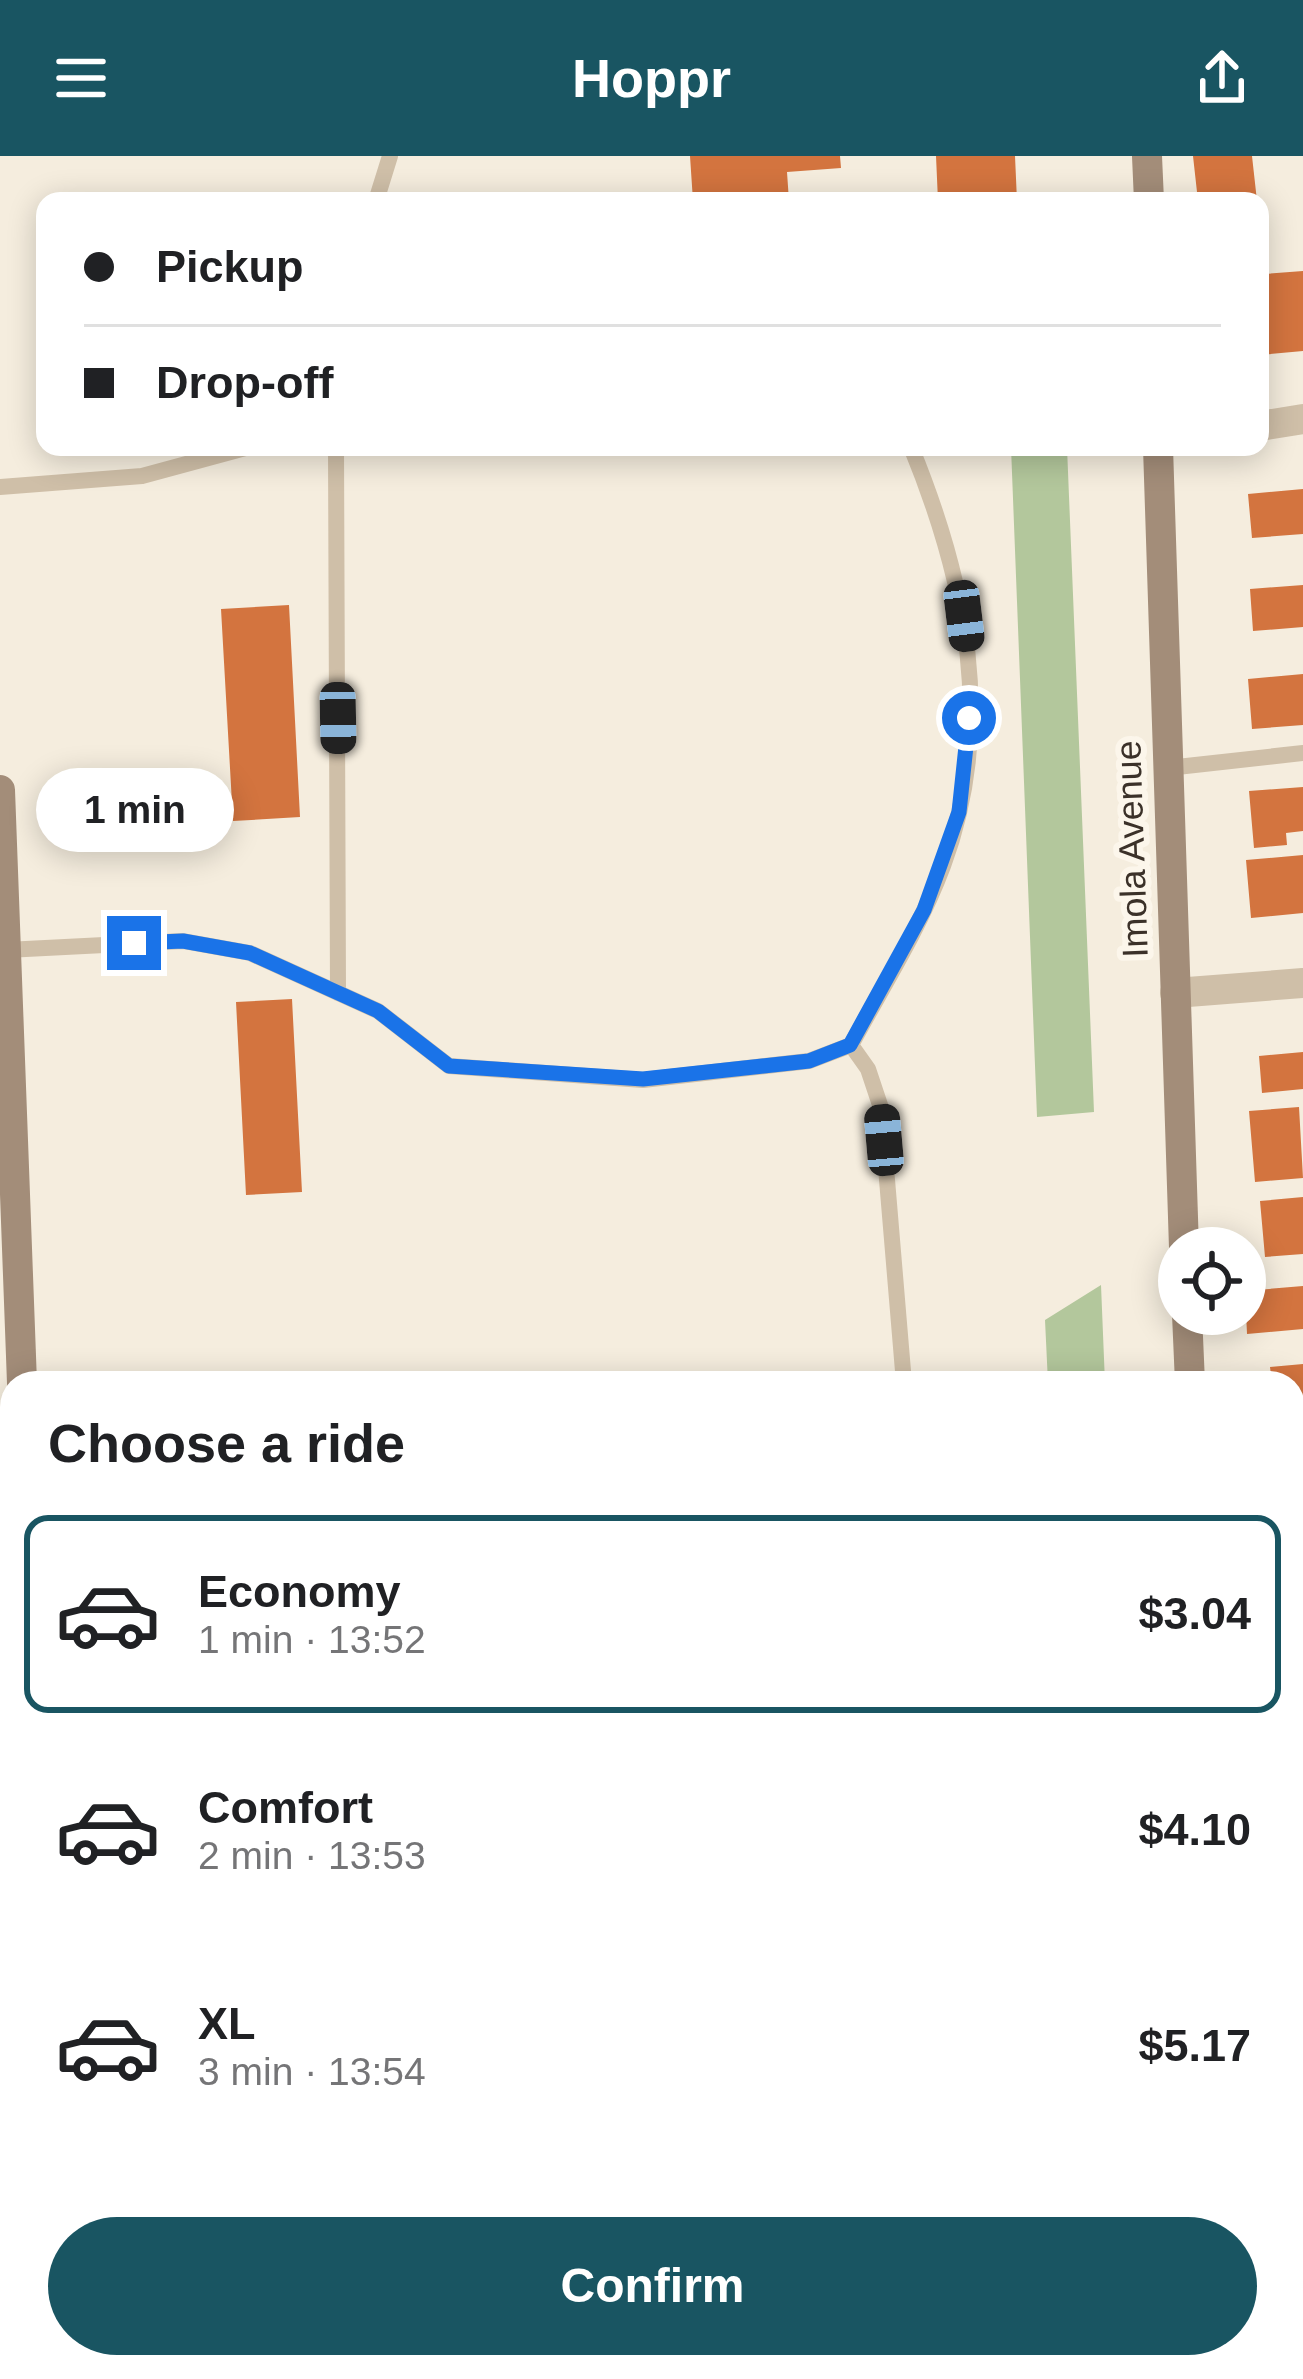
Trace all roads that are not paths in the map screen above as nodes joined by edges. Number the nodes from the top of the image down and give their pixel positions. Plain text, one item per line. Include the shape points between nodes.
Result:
1 (390, 156) edge
2 (1147, 156) edge
3 (379, 192) edge
4 (1149, 192) edge
5 (1303, 419) edge
6 (1269, 425) edge
7 (216, 456) edge
8 (336, 456) edge
9 (914, 456) edge
10 (1158, 456) edge
11 (0, 487) edge
12 (1303, 753) edge
13 (1168, 767) junction
14 (0, 790) edge
15 (6, 950) junction
16 (1303, 983) edge
17 (338, 993) junction
18 (1175, 993) junction
19 (850, 1045) junction
20 (1183, 1227) edge
21 (1188, 1335) edge
22 (22, 1371) edge
23 (903, 1371) edge
24 (1189, 1371) edge

1 - 3 lane
2 - 4 street
5 - 6 street
7 - 11 lane via 142,476
8 - 17 lane
9 - 19 lane via 961,586 968,744 944,864
10 - 13 street, Imola Avenue
12 - 13 lane
13 - 18 street, Imola Avenue
14 - 15 street
15 - 17 lane via 183,941 250,953
15 - 22 street
16 - 18 street
17 - 19 lane via 378,1011 449,1066 547,1076 690,1076 809,1061
18 - 20 street, Imola Avenue
19 - 23 lane via 881,1108
21 - 24 street

